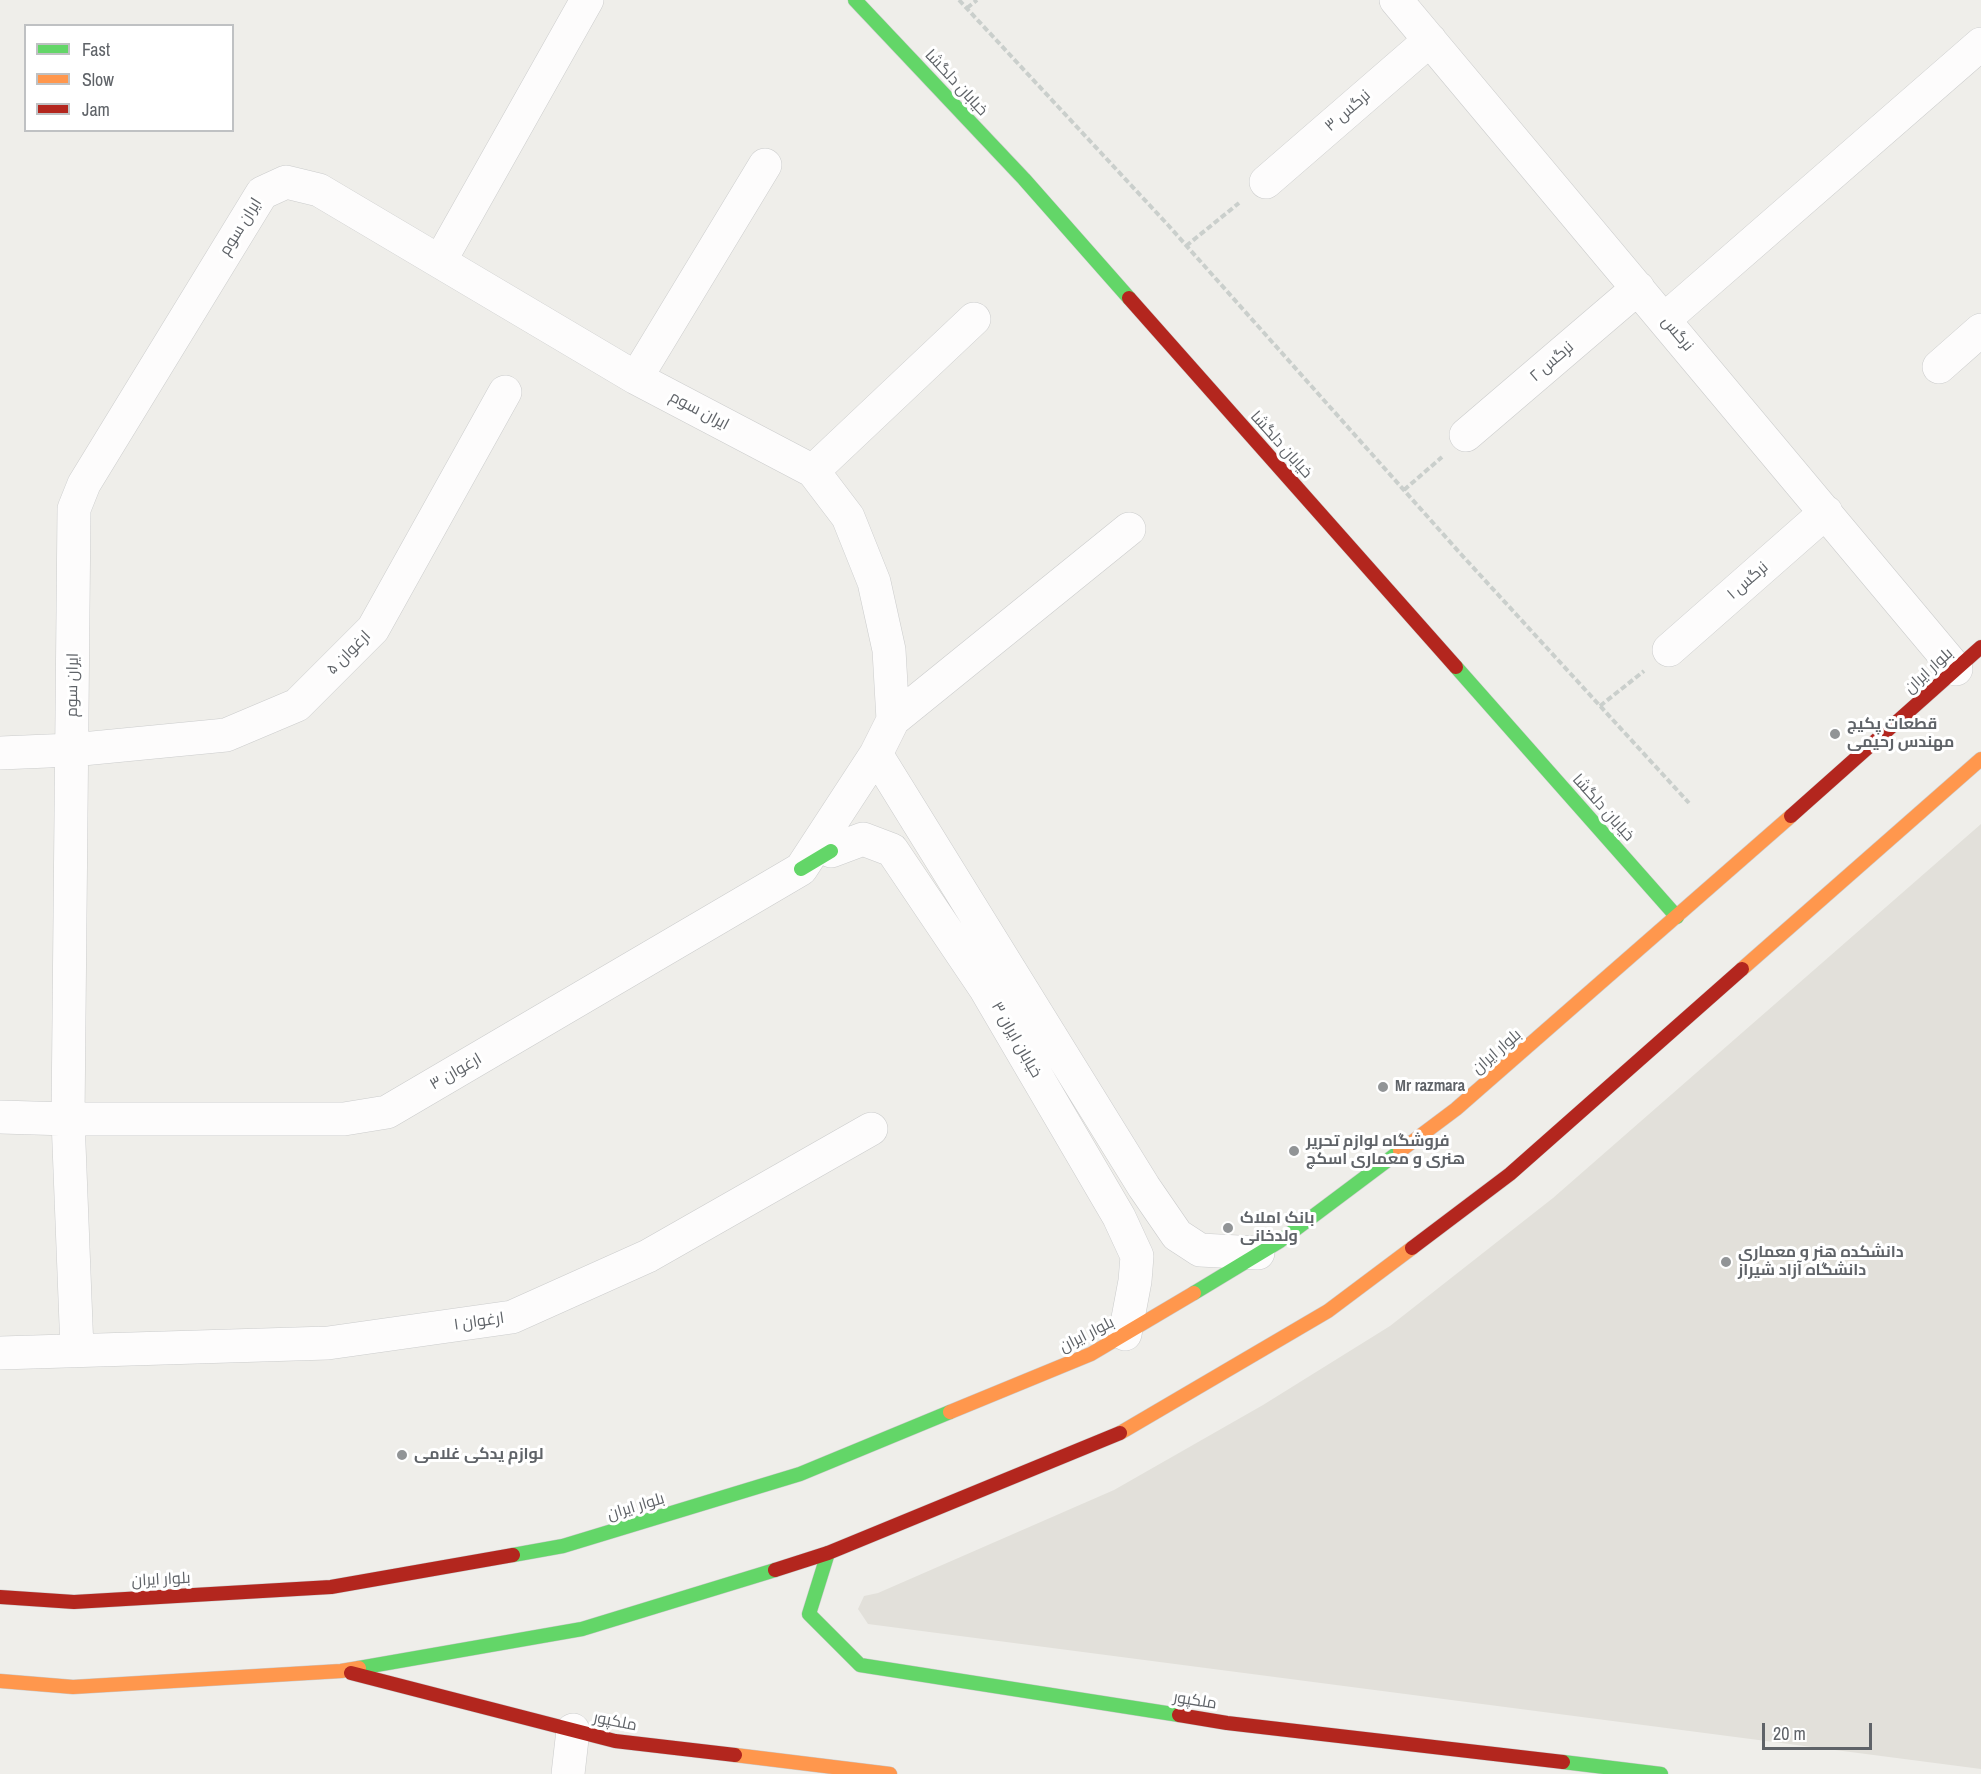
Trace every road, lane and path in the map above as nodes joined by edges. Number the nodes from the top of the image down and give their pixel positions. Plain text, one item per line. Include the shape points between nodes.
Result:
1 (587, 0) edge
2 (855, 0) edge
3 (959, 0) edge
4 (977, 0) edge
5 (1396, 0) edge
6 (967, 8) junction
7 (1430, 40) junction
8 (1981, 44) edge
9 (765, 165) dead end
10 (1266, 182) joint
11 (1186, 246) junction
12 (440, 261) junction
13 (1638, 288) junction
14 (975, 319) dead end
15 (1665, 319) junction
16 (1981, 330) edge
17 (1939, 367) dead end
18 (636, 378) junction
19 (505, 392) dead end
20 (1466, 435) joint
21 (813, 471) junction
22 (1404, 490) junction
23 (1826, 512) junction
24 (1129, 529) dead end
25 (1981, 647) edge
26 (1669, 650) joint
27 (1956, 669) junction
28 (1600, 706) junction
29 (893, 720) junction
30 (72, 750) junction
31 (0, 753) edge
32 (876, 754) junction
33 (1981, 759) edge
34 (1689, 803) dead end
35 (831, 851) joint
36 (801, 869) junction
37 (1677, 917) junction
38 (0, 1117) edge
39 (68, 1119) junction
40 (871, 1129) dead end
41 (1258, 1253) junction
42 (1125, 1334) junction
43 (77, 1350) junction
44 (0, 1353) edge
45 (828, 1553) junction
46 (0, 1597) edge
47 (340, 1671) junction
48 (0, 1681) edge
49 (573, 1730) junction
50 (568, 1774) edge
51 (890, 1774) edge
52 (1660, 1774) edge

1 - 12 street
2 - 37 main road, خیابان دلگشا via 1032,188
3 - 6 path
4 - 6 path
5 - 7 street, نرگس
6 - 11 path
7 - 10 street, نرگس ۳
7 - 13 street, نرگس
8 - 15 street
9 - 18 street
10 - 11 path
11 - 22 path
12 - 18 street, ایران سوم
12 - 30 street, ایران سوم via 319,190 286,182 262,193 84,484 75,509
13 - 15 street, نرگس
13 - 20 street, نرگس ۲
14 - 21 street
15 - 23 street, نرگس
16 - 17 street
18 - 21 street, ایران سوم
19 - 30 street, ارغوان ۵ via 373,629 297,705 226,735
20 - 22 path
21 - 29 street, ایران سوم via 848,517 874,582 889,650
22 - 28 path
23 - 26 street, نرگس ۱
23 - 27 street, نرگس
24 - 29 street
25 - 27 main road, بلوار ایران
26 - 28 path
27 - 37 main road, بلوار ایران
28 - 34 path
29 - 32 street, ایران سوم
30 - 31 street, ارغوان ۵
30 - 39 street, ایران سوم
32 - 36 street, ایران سوم
32 - 41 street, خیابان ایران ۳ via 1177,1235 1200,1250
33 - 45 main road via 1510,1174 1328,1311 1129,1429
35 - 36 main road, خیابان ایران ۳
35 - 42 street, خیابان ایران ۳ via 863,839 892,849 985,988 1119,1217 1137,1256
36 - 39 street, ارغوان ۳ via 387,1112 344,1119
37 - 41 main road, بلوار ایران via 1456,1109
38 - 39 street, ارغوان ۳
39 - 43 street, ایران سوم
40 - 43 street, ارغوان ۱ via 648,1256 512,1317 328,1342
41 - 42 main road, بلوار ایران
42 - 46 main road, بلوار ایران via 1091,1354 800,1474 563,1546 331,1587 74,1602
43 - 44 street, ارغوان ۱
45 - 47 main road via 582,1629
45 - 52 main road, ملکپور via 809,1614 860,1665 1227,1723
47 - 48 main road via 73,1687
47 - 49 main road, ملکپور
49 - 50 street
49 - 51 main road, ملکپور via 615,1741

